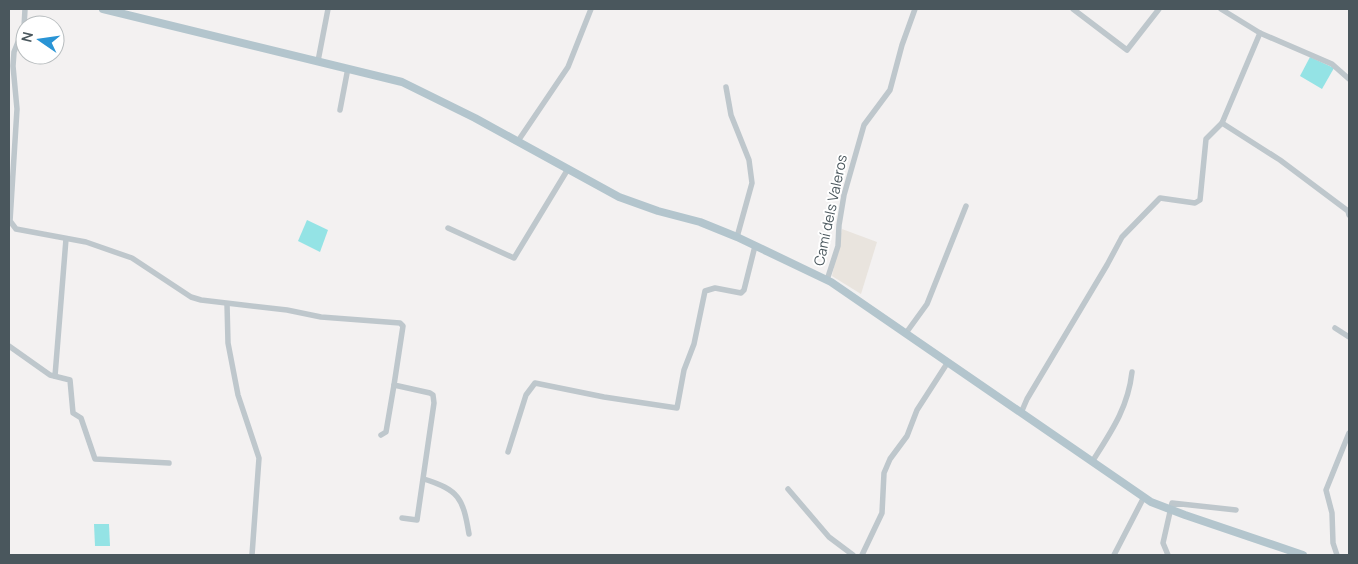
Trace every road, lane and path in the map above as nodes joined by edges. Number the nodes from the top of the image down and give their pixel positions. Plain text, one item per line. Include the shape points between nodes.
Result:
1 (25, 9) edge
2 (103, 9) edge
3 (328, 9) edge
4 (591, 9) edge
5 (915, 9) edge
6 (1074, 9) edge
7 (1159, 9) edge
8 (1221, 9) edge
9 (1260, 33) junction
10 (318, 61) junction
11 (348, 68) junction
12 (1349, 79) edge
13 (726, 87) dead end
14 (9, 108) edge
15 (17, 109) junction
16 (340, 110) dead end
17 (1222, 123) junction
18 (518, 141) junction
19 (568, 169) junction
20 (966, 206) dead end
21 (1349, 215) edge
22 (448, 228) dead end
23 (737, 237) junction
24 (66, 239) junction
25 (755, 246) junction
26 (827, 280) junction
27 (227, 304) junction
28 (1335, 328) dead end
29 (906, 332) junction
30 (1349, 337) edge
31 (9, 346) edge
32 (948, 362) junction
33 (1132, 372) dead end
34 (55, 376) junction
35 (394, 385) junction
36 (1020, 413) junction
37 (1349, 433) edge
38 (381, 435) dead end
39 (508, 452) dead end
40 (1092, 462) junction
41 (169, 463) dead end
42 (424, 479) junction
43 (788, 489) dead end
44 (1144, 497) junction
45 (1170, 510) junction
46 (1236, 510) dead end
47 (402, 518) dead end
48 (469, 534) dead end
49 (252, 555) edge
50 (853, 555) edge
51 (862, 555) edge
52 (1114, 555) edge
53 (1168, 555) edge
54 (1303, 555) edge
55 (1337, 555) edge

1 - 15 street via 24,27 14,52
2 - 10 main road
3 - 10 street
4 - 18 street via 565,72
5 - 26 street, Camí dels Valeros via 890,90 864,124 844,195 838,246
6 - 7 street via 1127,50
8 - 9 street
9 - 12 street via 1332,64
9 - 17 street
10 - 11 main road
11 - 16 street
11 - 18 main road via 411,85
13 - 23 street via 731,115 749,160 752,183
14 - 15 street
15 - 24 street via 10,222 16,229
17 - 21 street via 1280,160 1348,210
17 - 36 street via 1206,139 1200,200 1195,203 1160,198 1122,237
18 - 19 main road
19 - 22 street via 514,258
19 - 23 main road via 637,204 700,222
20 - 29 street via 926,304
23 - 25 main road
24 - 27 street via 86,242 132,258 191,297
24 - 34 street
25 - 26 main road
25 - 39 street via 744,290 714,288 705,291 677,408 535,383 526,396
26 - 29 main road
27 - 35 street via 331,318 400,323 403,326
27 - 49 street via 228,343 238,395 259,458
28 - 30 street
29 - 32 main road
31 - 34 street
32 - 36 main road
32 - 51 street via 917,410 907,436 890,459 884,473 882,513
33 - 40 street via 1130,392 1118,420
34 - 41 street via 71,383 73,413 81,418 95,459
35 - 38 street via 386,432
35 - 42 street via 433,395
36 - 40 main road
37 - 55 street via 1326,490
40 - 44 main road
42 - 47 street via 417,520
42 - 48 street via 455,492 466,515
43 - 50 street via 829,537
44 - 45 main road
44 - 52 street
45 - 46 street via 1172,503
45 - 53 street via 1163,543
45 - 54 main road

